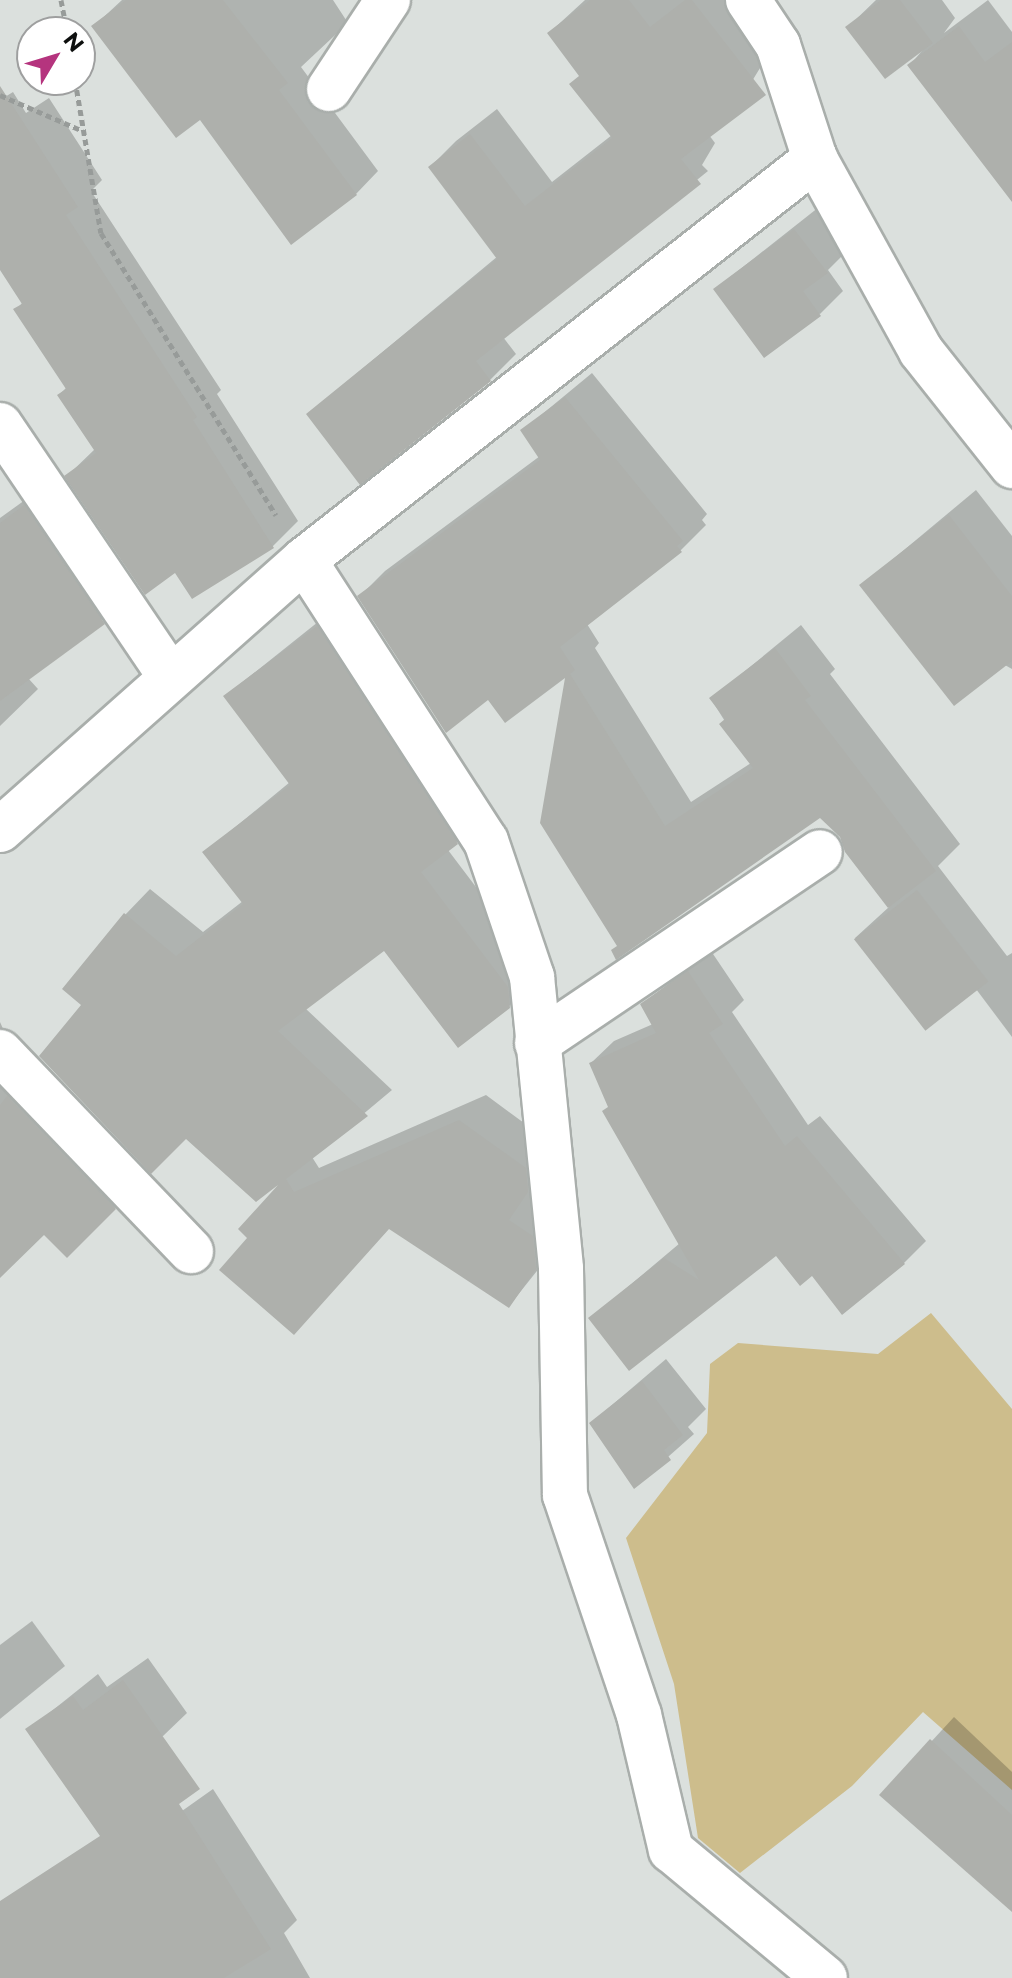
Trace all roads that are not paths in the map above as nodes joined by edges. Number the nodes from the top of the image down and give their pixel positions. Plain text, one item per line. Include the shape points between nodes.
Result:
1 (388, 0) edge
2 (748, 0) edge
3 (329, 89) dead end
4 (815, 159) junction
5 (0, 425) edge
6 (1012, 466) edge
7 (304, 560) junction
8 (169, 675) junction
9 (0, 830) edge
10 (820, 852) dead end
11 (537, 1043) junction
12 (0, 1052) edge
13 (191, 1251) dead end
14 (825, 1978) edge

1 - 3 street
2 - 4 street via 778,45
4 - 6 street via 921,351
4 - 7 street
5 - 8 street
7 - 8 street
7 - 11 street via 486,841 532,977
8 - 9 street
10 - 11 street
11 - 14 street via 561,1269 565,1495 639,1715 671,1850
12 - 13 street

